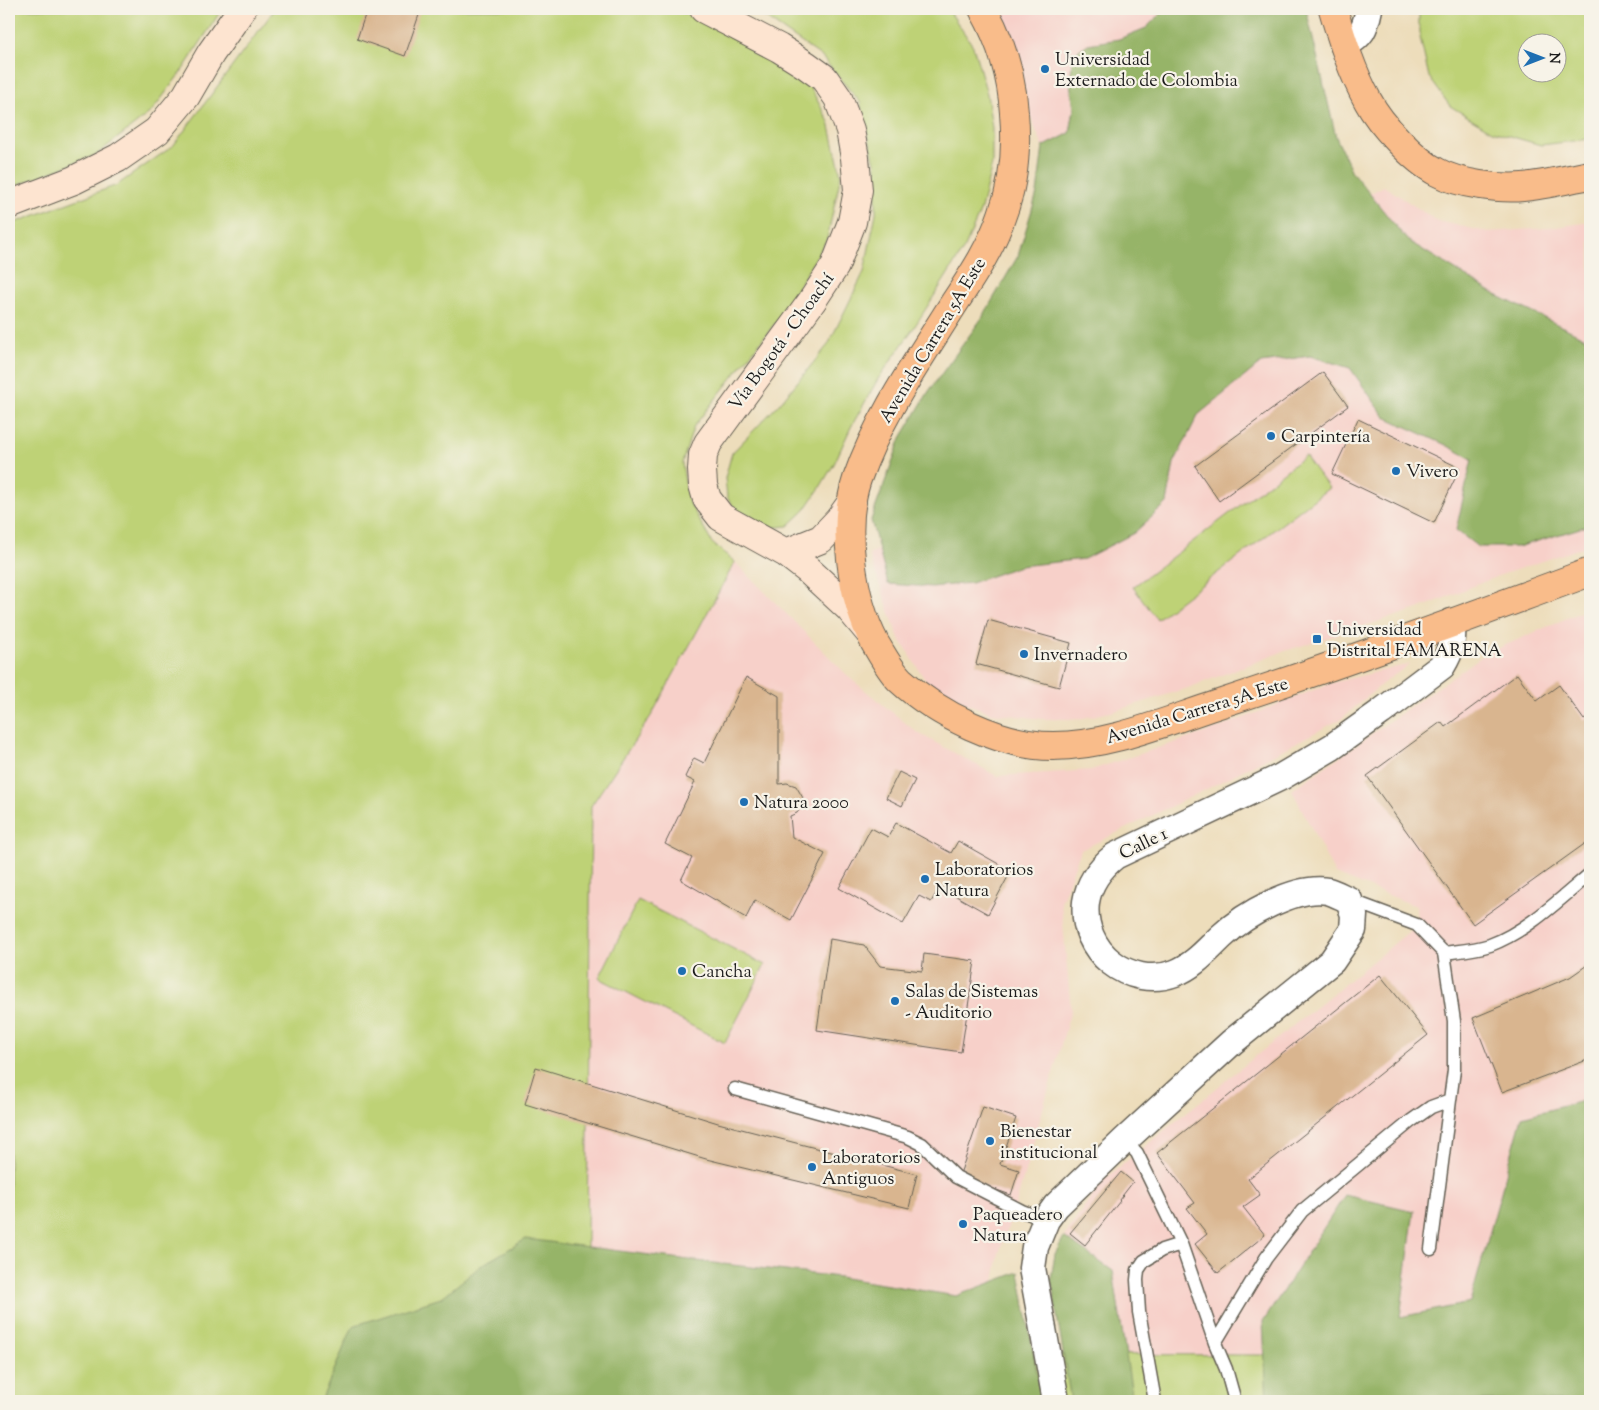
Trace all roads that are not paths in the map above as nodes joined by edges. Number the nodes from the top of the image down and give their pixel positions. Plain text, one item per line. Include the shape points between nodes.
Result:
1 (242, 9) edge
2 (704, 9) edge
3 (983, 9) edge
4 (1333, 9) edge
5 (1369, 9) edge
6 (1344, 46) junction
7 (1590, 175) edge
8 (9, 205) edge
9 (852, 502) junction
10 (786, 553) junction
11 (1590, 572) edge
12 (1452, 622) junction
13 (870, 632) junction
14 (1590, 874) edge
15 (1349, 900) junction
16 (1444, 952) junction
17 (735, 1089) dead end
18 (1450, 1100) junction
19 (1125, 1140) junction
20 (1046, 1220) junction
21 (1181, 1244) junction
22 (1431, 1249) dead end
23 (1215, 1343) junction
24 (1056, 1401) edge
25 (1155, 1401) edge
26 (1235, 1401) edge

1 - 8 main road via 186,96 157,131 118,158 74,180
2 - 10 main road, Vía Bogotá - Choachí via 779,48 824,78 838,98 850,130 855,158 858,190 852,222 835,266 708,443 703,455 703,485 708,499 721,517
3 - 9 main road, Avenida Carrera 5A Este via 1009,73 1016,129 1010,185 1003,212 979,264 891,402 866,456
4 - 6 main road
5 - 6 street via 1357,39
6 - 7 main road via 1368,102 1387,129 1437,172 1491,187 1522,187
9 - 10 main road via 821,539
9 - 13 main road, Avenida Carrera 5A Este via 851,559 855,585
10 - 13 main road, Vía Bogotá - Choachí via 828,588
11 - 12 main road, Avenida Carrera 5A Este
12 - 13 main road, Avenida Carrera 5A Este via 1302,676 1113,738 1053,746 996,735 936,707 897,678
12 - 15 street, Calle 1 via 1453,639 1442,666 1332,747 1281,777 1115,856 1093,881 1088,892 1086,914 1090,937 1111,964 1131,974 1154,978 1186,968 1237,922 1291,896 1327,891
14 - 16 lane via 1526,926 1490,945
15 - 16 lane via 1417,925
15 - 19 street via 1354,915 1353,930 1332,961 1232,1042
16 - 18 lane via 1454,1021
17 - 20 lane via 908,1137 922,1144 956,1178
18 - 22 lane
18 - 23 lane via 1431,1107 1411,1121 1302,1210 1266,1258
19 - 20 street via 1056,1206
19 - 21 lane via 1137,1153
20 - 24 street via 1035,1247 1032,1268
21 - 23 lane
21 - 25 lane via 1162,1250 1144,1261 1138,1270 1139,1312
23 - 26 lane

